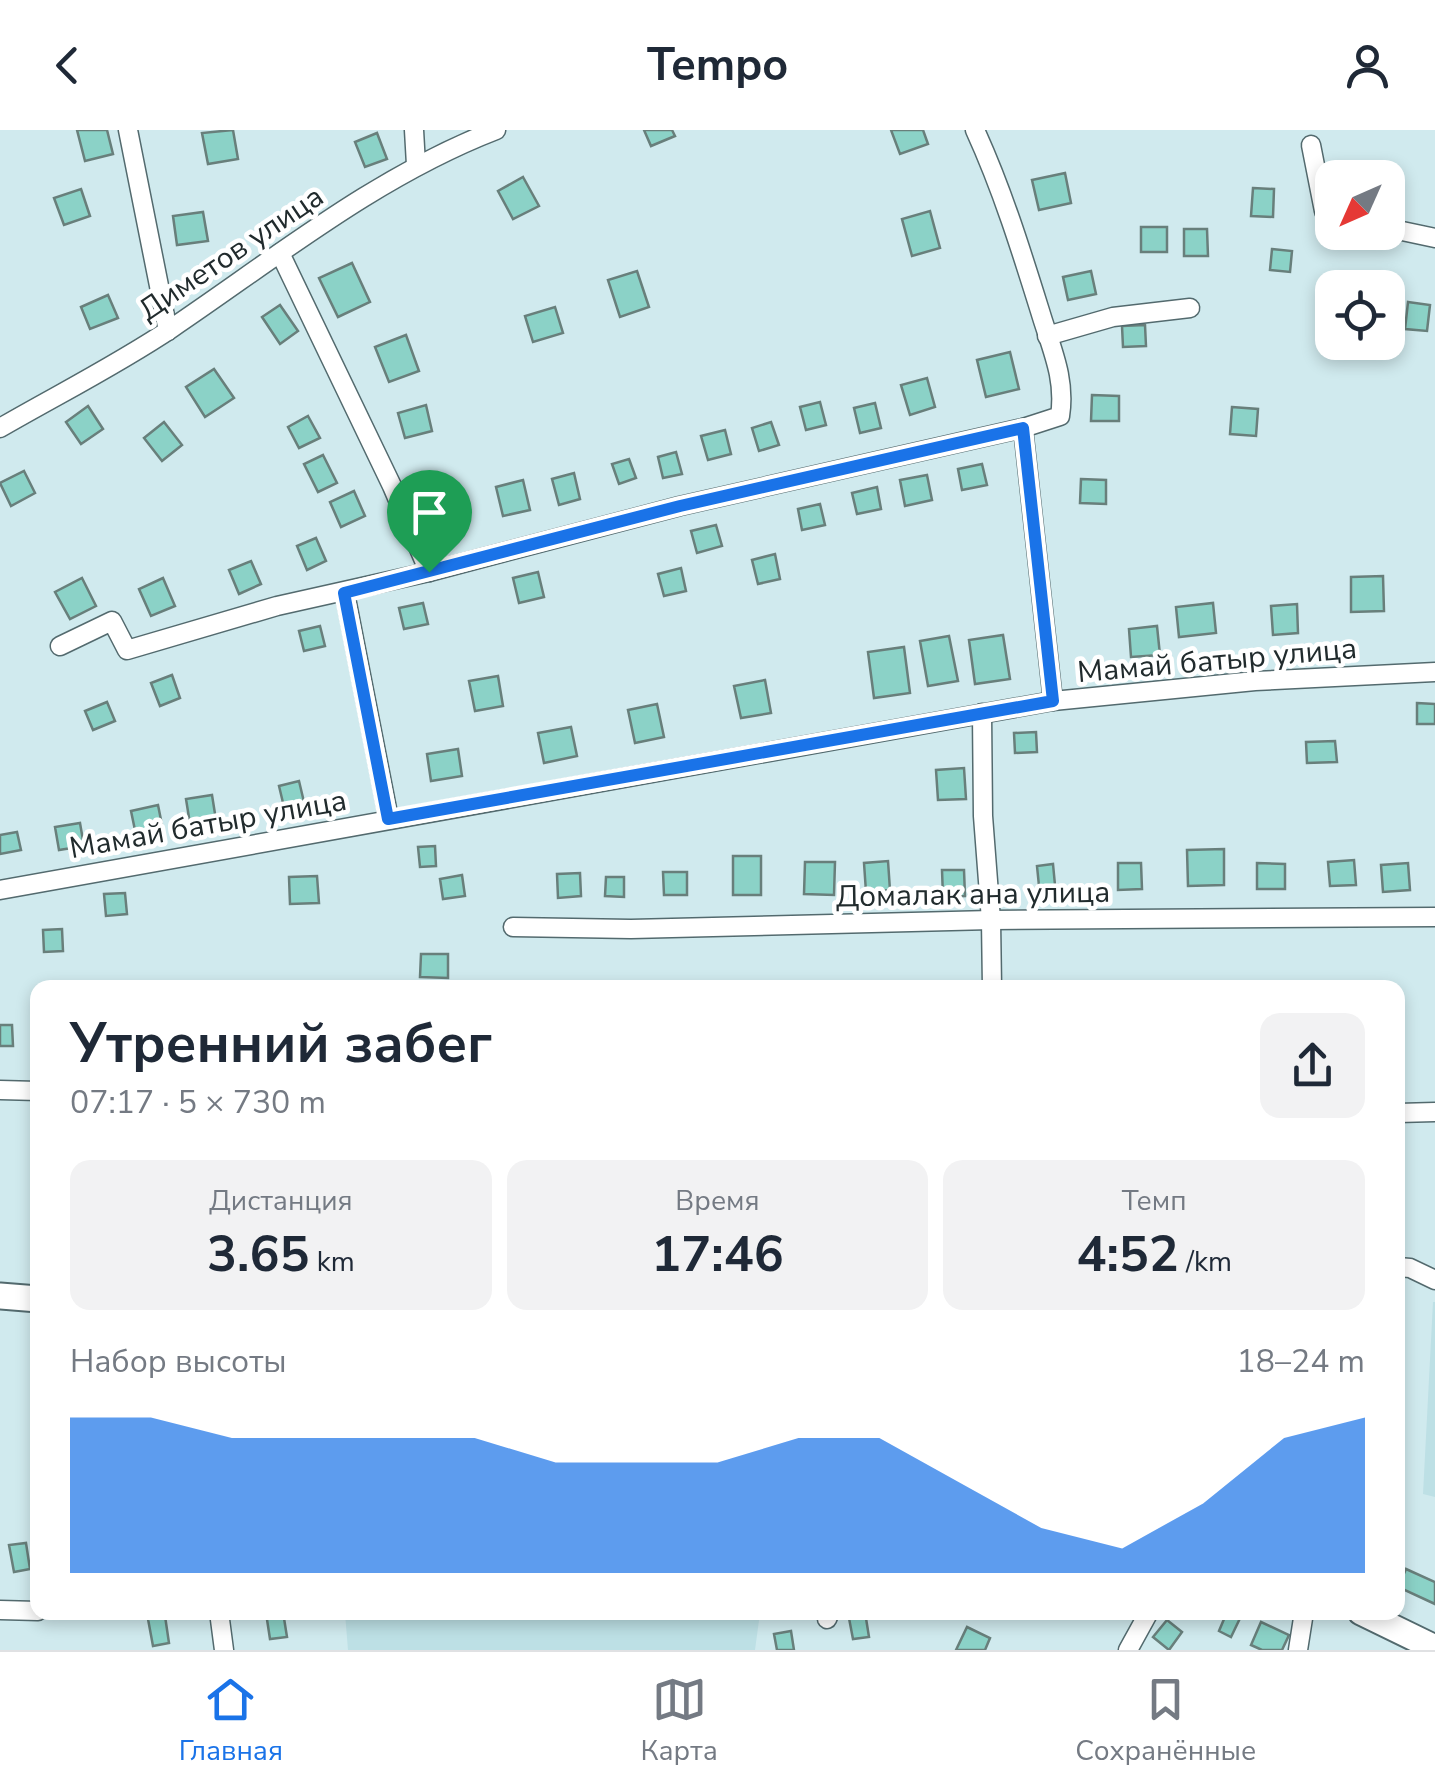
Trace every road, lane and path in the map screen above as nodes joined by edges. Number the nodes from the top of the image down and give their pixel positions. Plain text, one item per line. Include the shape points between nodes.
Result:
1 (128, 130) edge
2 (414, 130) edge
3 (496, 130) edge
4 (975, 130) edge
5 (1311, 145) dead end
6 (416, 165) junction
7 (1315, 165) edge
8 (1405, 232) edge
9 (1435, 238) edge
10 (280, 253) junction
11 (1190, 308) dead end
12 (168, 331) junction
13 (1048, 336) junction
14 (0, 428) edge
15 (1023, 428) junction
16 (429, 572) junction
17 (344, 593) junction
18 (60, 646) dead end
19 (1435, 672) edge
20 (1053, 701) junction
21 (982, 713) junction
22 (388, 819) junction
23 (0, 890) edge
24 (1435, 917) edge
25 (992, 920) junction
26 (513, 928) dead end
27 (992, 980) edge
28 (0, 1090) edge
29 (30, 1092) edge
30 (1405, 1112) edge
31 (1435, 1112) edge
32 (1405, 1268) edge
33 (1435, 1280) edge
34 (0, 1296) edge
35 (30, 1298) edge
36 (0, 1610) edge
37 (30, 1611) edge
38 (220, 1620) edge
39 (1145, 1620) edge
40 (1303, 1620) edge
41 (1376, 1620) edge
42 (1426, 1647) edge
43 (224, 1650) edge
44 (1128, 1650) edge
45 (1298, 1650) edge

1 - 12 street
2 - 6 street
3 - 6 street, Диметов улица
4 - 13 street via 1013,222
5 - 7 street
6 - 10 street, Диметов улица
8 - 9 street
10 - 12 street, Диметов улица
10 - 16 street
11 - 13 street via 1113,318
12 - 14 street, Диметов улица
13 - 15 street via 1060,368 1060,416
15 - 16 street via 680,506
15 - 20 street
16 - 17 street
17 - 18 street via 127,650 112,621
17 - 22 street
19 - 20 street, Мамай батыр улица
20 - 21 street, Мамай батыр улица
21 - 22 street, Мамай батыр улица
21 - 25 street
22 - 23 street, Мамай батыр улица
24 - 25 street, Домалак ана улица
25 - 26 street, Домалак ана улица
25 - 27 street
28 - 29 street
30 - 31 street
32 - 33 street
34 - 35 main road
36 - 37 street
38 - 43 street
39 - 44 street
40 - 45 street
41 - 42 main road

